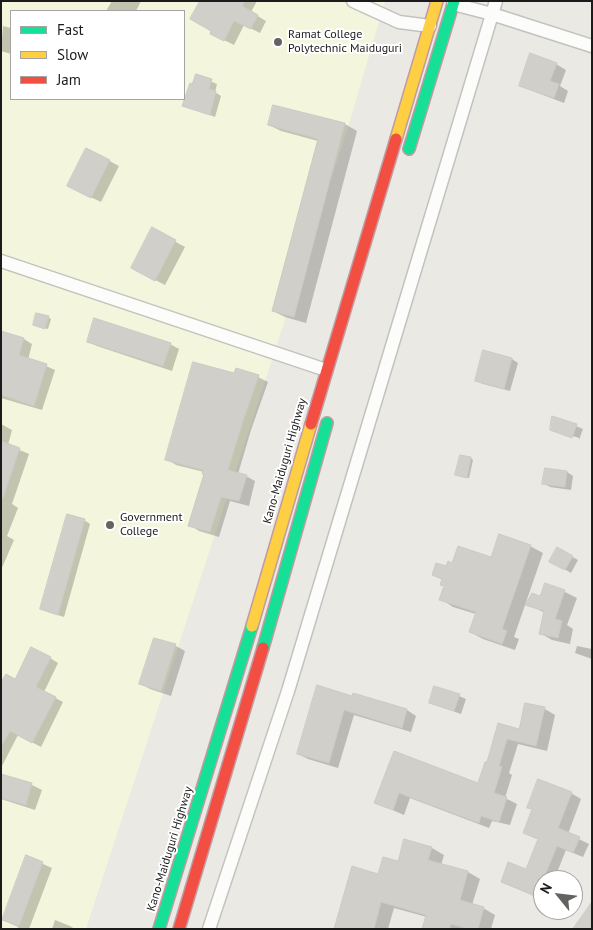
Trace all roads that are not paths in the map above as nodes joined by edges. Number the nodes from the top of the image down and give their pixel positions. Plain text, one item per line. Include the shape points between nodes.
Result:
1 (353, 1) edge
2 (437, 1) edge
3 (496, 1) edge
4 (454, 3) edge
5 (492, 14) junction
6 (430, 26) junction
7 (592, 46) edge
8 (407, 158) dead end
9 (1, 261) edge
10 (326, 370) junction
11 (330, 413) dead end
12 (159, 929) edge
13 (179, 929) edge
14 (209, 929) edge

1 - 6 street via 399,22
2 - 6 highway, Kano-Maiduguri Highway
3 - 5 street
4 - 5 street
4 - 8 highway
5 - 7 street
5 - 14 street via 288,691
6 - 10 highway, Kano-Maiduguri Highway
9 - 10 street
10 - 12 highway, Kano-Maiduguri Highway via 228,707
11 - 13 highway

